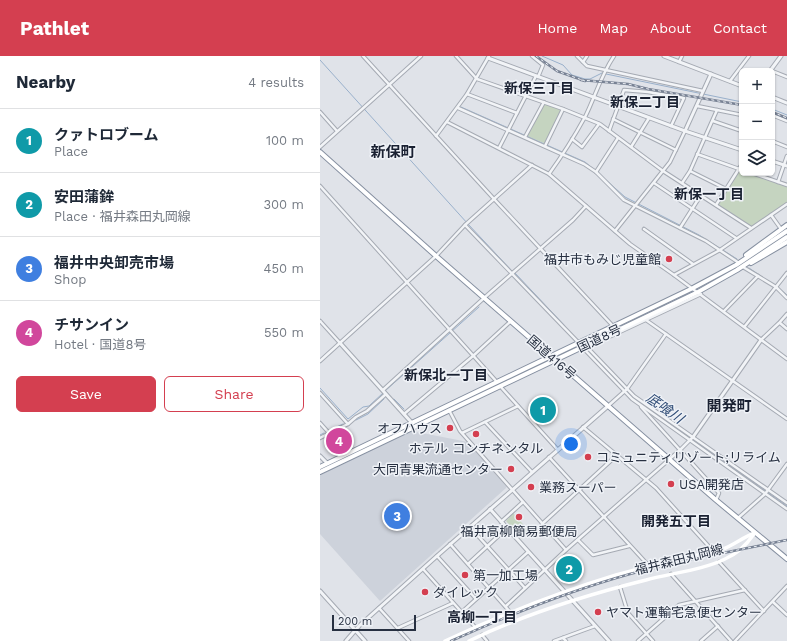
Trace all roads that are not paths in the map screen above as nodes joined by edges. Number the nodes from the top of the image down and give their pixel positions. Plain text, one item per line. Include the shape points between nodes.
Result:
1 (363, 56) edge
2 (421, 56) edge
3 (456, 56) edge
4 (532, 56) edge
5 (577, 56) edge
6 (588, 56) edge
7 (614, 56) edge
8 (664, 56) edge
9 (682, 56) edge
10 (749, 56) edge
11 (781, 56) edge
12 (489, 57) edge
13 (584, 62) junction
14 (679, 62) junction
15 (773, 68) edge
16 (606, 70) junction
17 (775, 72) edge
18 (711, 74) junction
19 (537, 76) junction
20 (787, 77) edge
21 (477, 79) junction
22 (730, 81) junction
23 (389, 85) junction
24 (739, 85) edge
25 (703, 91) junction
26 (467, 94) junction
27 (526, 96) junction
28 (594, 98) junction
29 (775, 98) edge
30 (544, 102) junction
31 (787, 103) edge
32 (697, 106) junction
33 (618, 107) junction
34 (458, 108) junction
35 (564, 109) junction
36 (717, 110) junction
37 (320, 112) edge
38 (517, 113) junction
39 (739, 114) edge
40 (775, 116) edge
41 (584, 118) junction
42 (649, 118) junction
43 (613, 119) junction
44 (713, 121) junction
45 (787, 121) edge
46 (447, 122) junction
47 (599, 124) junction
48 (671, 126) junction
49 (508, 130) junction
50 (739, 130) edge
51 (337, 131) junction
52 (609, 131) junction
53 (685, 131) junction
54 (640, 132) junction
55 (436, 136) junction
56 (525, 137) junction
57 (618, 138) junction
58 (705, 138) junction
59 (572, 139) junction
60 (775, 143) edge
61 (545, 146) junction
62 (320, 147) edge
63 (631, 147) junction
64 (787, 147) edge
65 (498, 148) junction
66 (739, 149) edge
67 (676, 150) junction
68 (320, 152) edge
69 (563, 154) junction
70 (697, 154) junction
71 (787, 156) edge
72 (775, 161) edge
73 (532, 165) junction
74 (786, 165) edge
75 (739, 168) edge
76 (663, 171) junction
77 (690, 171) junction
78 (596, 172) junction
79 (739, 172) edge
80 (548, 174) junction
81 (761, 176) edge
82 (778, 182) junction
83 (654, 183) junction
84 (682, 183) junction
85 (787, 185) edge
86 (320, 186) edge
87 (726, 189) junction
88 (701, 195) junction
89 (494, 200) junction
90 (787, 204) edge
91 (636, 205) junction
92 (716, 205) junction
93 (586, 206) junction
94 (692, 209) junction
95 (771, 215) junction
96 (466, 224) junction
97 (787, 226) edge
98 (680, 228) junction
99 (751, 228) junction
100 (644, 229) dead end
101 (781, 230) junction
102 (614, 231) junction
103 (787, 231) edge
104 (787, 237) edge
105 (736, 238) junction
106 (787, 242) edge
107 (541, 249) junction
108 (720, 250) junction
109 (436, 256) junction
110 (738, 263) junction
111 (693, 264) junction
112 (743, 266) junction
113 (787, 273) edge
114 (512, 274) junction
115 (674, 275) junction
116 (758, 276) junction
117 (408, 282) junction
118 (776, 287) junction
119 (693, 288) junction
120 (699, 293) junction
121 (484, 298) junction
122 (787, 298) edge
123 (724, 311) junction
124 (787, 314) edge
125 (646, 320) junction
126 (320, 321) edge
127 (511, 321) junction
128 (779, 323) junction
129 (614, 326) junction
130 (745, 326) junction
131 (787, 329) edge
132 (450, 330) junction
133 (666, 334) junction
134 (761, 340) junction
135 (578, 342) junction
136 (340, 343) junction
137 (584, 347) junction
138 (473, 356) junction
139 (551, 356) junction
140 (555, 359) junction
141 (787, 359) edge
142 (320, 361) edge
143 (732, 381) junction
144 (498, 384) junction
145 (383, 390) junction
146 (626, 390) junction
147 (320, 393) edge
148 (386, 394) junction
149 (637, 403) junction
150 (518, 406) junction
151 (608, 406) junction
152 (449, 410) junction
153 (404, 414) junction
154 (787, 419) edge
155 (485, 422) junction
156 (320, 423) edge
157 (412, 423) junction
158 (348, 424) junction
159 (583, 427) junction
160 (329, 433) junction
161 (462, 433) junction
162 (320, 438) edge
163 (692, 439) junction
164 (558, 450) junction
165 (680, 450) junction
166 (617, 455) junction
167 (320, 456) edge
168 (549, 457) junction
169 (670, 459) junction
170 (327, 463) junction
171 (787, 464) edge
172 (320, 467) edge
173 (320, 472) edge
174 (532, 472) junction
175 (646, 480) junction
176 (512, 489) junction
177 (579, 490) junction
178 (769, 490) junction
179 (765, 494) junction
180 (716, 500) junction
181 (523, 502) junction
182 (787, 503) edge
183 (490, 509) junction
184 (787, 509) edge
185 (604, 518) junction
186 (738, 518) junction
187 (502, 522) junction
188 (542, 524) junction
189 (470, 527) junction
190 (507, 528) junction
191 (755, 533) junction
192 (578, 540) junction
193 (450, 544) junction
194 (487, 546) junction
195 (629, 546) junction
196 (566, 550) junction
197 (713, 551) junction
198 (528, 552) junction
199 (437, 556) junction
200 (787, 559) edge
201 (719, 562) junction
202 (468, 564) junction
203 (649, 566) junction
204 (423, 569) junction
205 (508, 570) junction
206 (545, 570) junction
207 (671, 574) junction
208 (787, 586) edge
209 (489, 587) junction
210 (620, 587) junction
211 (525, 588) junction
212 (745, 590) junction
213 (320, 591) edge
214 (565, 592) junction
215 (476, 599) junction
216 (573, 600) junction
217 (695, 601) junction
218 (773, 602) junction
219 (454, 603) junction
220 (506, 606) junction
221 (379, 608) junction
222 (764, 611) junction
223 (462, 612) junction
224 (510, 612) junction
225 (787, 615) edge
226 (595, 626) junction
227 (718, 626) junction
228 (476, 627) junction
229 (398, 628) junction
230 (355, 630) junction
231 (647, 634) junction
232 (482, 635) junction
233 (563, 638) junction
234 (346, 641) edge
235 (365, 641) edge
236 (409, 641) edge
237 (445, 641) edge
238 (468, 641) edge
239 (487, 641) edge
240 (554, 641) edge
241 (566, 641) edge
242 (609, 641) edge
243 (638, 641) edge
244 (653, 641) edge
245 (701, 641) edge
246 (731, 641) edge
247 (736, 641) edge

1 - 23 street
2 - 23 street
3 - 21 street
4 - 19 street via 543,65
5 - 13 street
6 - 13 street
7 - 16 street
8 - 14 street
9 - 14 street
10 - 22 street
11 - 15 street
12 - 19 street
12 - 21 street
13 - 16 street via 587,66
14 - 18 street
16 - 25 street
16 - 28 street
17 - 20 street
18 - 22 street
18 - 25 street
19 - 27 street
19 - 28 street
21 - 26 street
21 - 27 street
22 - 24 street
23 - 51 street
23 - 55 street
25 - 32 street
26 - 34 street
26 - 38 street
27 - 30 street
27 - 38 street
28 - 33 street
28 - 41 street
29 - 31 street
30 - 35 street
30 - 56 street
32 - 36 street
32 - 53 street
33 - 42 street
33 - 43 street
33 - 48 street via 624,90 684,98
34 - 46 street
34 - 49 street
35 - 41 street
35 - 61 street
36 - 39 street
36 - 44 street
37 - 51 street
38 - 49 street
40 - 45 street
41 - 47 street
41 - 59 street
42 - 48 street
42 - 54 street
43 - 52 street
43 - 54 street
44 - 50 street
44 - 58 street
46 - 55 street
46 - 65 street
47 - 52 street
47 - 59 street via 582,147
48 - 53 street
49 - 56 street
49 - 65 street
51 - 62 street
52 - 57 street
53 - 58 street
53 - 67 street
54 - 63 street
54 - 67 street
55 - 89 street
56 - 61 street
57 - 63 street
57 - 78 street
58 - 66 street
58 - 70 street
59 - 69 street
60 - 64 street
61 - 69 street
63 - 76 street
65 - 73 street
67 - 76 street
68 - 109 highway, 国道416号
69 - 78 street
69 - 80 street
70 - 75 street
70 - 77 street
71 - 74 street
72 - 74 street
73 - 80 street
73 - 89 street
74 - 82 street
76 - 83 street
76 - 84 street
77 - 84 street
77 - 87 street
78 - 91 street via 624,200
79 - 87 street
80 - 93 street
81 - 82 street
82 - 85 street
83 - 91 street
83 - 94 street
84 - 88 street
86 - 117 street
87 - 92 street
88 - 92 street
88 - 94 street
89 - 96 street
89 - 107 street
90 - 95 street
91 - 98 street
91 - 102 street
92 - 99 street
93 - 102 street
93 - 107 street
94 - 98 street
94 - 105 street
95 - 99 street
95 - 101 street
96 - 109 street
96 - 114 street
97 - 101 highway
98 - 108 street
99 - 105 street
100 - 111 street
101 - 110 highway
102 - 115 street
103 - 110 highway, 国道8号
104 - 112 highway, 国道8号
105 - 108 street
106 - 112 highway via 757,261
107 - 114 street
107 - 129 street
108 - 110 street
108 - 111 street
109 - 117 street
109 - 121 highway, 国道416号
110 - 119 highway, 国道8号
111 - 115 street
112 - 116 street
112 - 120 highway, 国道8号
113 - 118 street
114 - 121 street
114 - 135 street
115 - 119 street
116 - 118 street
116 - 123 street
117 - 132 street
117 - 136 street
118 - 122 street
118 - 130 street
119 - 120 street
119 - 129 highway, 国道8号
120 - 123 street
120 - 125 street
120 - 137 highway, 国道8号
121 - 127 highway, 国道416号
121 - 132 street
123 - 130 street
124 - 128 street
125 - 133 street
125 - 137 street
126 - 136 street
127 - 138 street
127 - 139 highway, 国道416号
128 - 131 street
128 - 134 street
129 - 135 highway, 国道8号
130 - 134 street
132 - 138 street
132 - 145 street
133 - 143 street
133 - 146 street
134 - 141 street
134 - 143 street
135 - 139 highway, 国道8号
136 - 142 street
136 - 145 street
137 - 140 highway, 国道8号
137 - 146 street
138 - 144 street
138 - 153 street
139 - 140 highway, 国道416号
139 - 144 highway, 国道8号
140 - 144 highway, 国道8号
140 - 151 highway, 国道416号
143 - 154 street
143 - 163 street
144 - 150 street
144 - 152 highway, 国道8号
144 - 157 highway, 国道8号
145 - 148 street
146 - 149 street
146 - 151 street
146 - 163 street
147 - 158 street
148 - 153 street
148 - 158 street
149 - 163 street
149 - 165 street
150 - 155 street
150 - 164 street
151 - 159 street
151 - 169 highway, 国道416号
152 - 161 street
152 - 173 highway, 国道8号
153 - 157 street
155 - 161 street
155 - 174 street
156 - 160 street
157 - 170 highway, 国道8号
158 - 160 street
159 - 164 street
159 - 166 street
160 - 162 street
161 - 176 street
163 - 165 street
163 - 178 street
163 - 179 street
164 - 168 street
165 - 169 street
165 - 180 street via 719,493
166 - 175 street
166 - 177 street
167 - 170 street
168 - 174 street
168 - 177 street
169 - 175 street
169 - 180 highway, 国道416号
170 - 172 highway, 国道8号
171 - 178 street
174 - 176 street
175 - 185 street
175 - 197 street
176 - 181 street
176 - 183 street
177 - 185 street
177 - 188 street
178 - 179 street
178 - 182 street
179 - 184 street
179 - 186 street
180 - 186 highway, 国道416号
181 - 187 street
181 - 188 street
183 - 187 street
183 - 189 street
185 - 192 street
185 - 195 street
186 - 191 highway, 国道416号
187 - 190 street
188 - 196 street
189 - 193 street
189 - 194 street
190 - 194 street
190 - 198 street
191 - 197 main road, 福井森田丸岡線 via 728,547
191 - 200 highway, 国道416号
191 - 201 main road, 福井森田丸岡線 via 739,550
192 - 195 street via 593,555
192 - 196 street
193 - 199 street
193 - 202 street
194 - 202 street
194 - 205 street
195 - 203 street
196 - 206 street
197 - 203 main road, 福井森田丸岡線
198 - 205 street
198 - 206 street
199 - 204 street
199 - 215 street
201 - 207 main road, 福井森田丸岡線
201 - 212 street
202 - 209 street
203 - 214 main road, 福井森田丸岡線
204 - 219 street
204 - 221 street
205 - 209 street
205 - 211 street
206 - 211 street
206 - 214 street
207 - 210 main road, 福井森田丸岡線
207 - 217 street
208 - 218 street
209 - 215 street
209 - 220 street
210 - 216 main road, 福井森田丸岡線
210 - 231 street via 628,612
211 - 220 street
212 - 217 street
212 - 222 street
213 - 230 street
214 - 216 street
214 - 224 main road, 福井森田丸岡線
215 - 223 street
216 - 226 street
216 - 232 main road, 福井森田丸岡線
217 - 227 street
217 - 231 street via 678,605
218 - 222 street
218 - 225 street
219 - 223 street
219 - 229 street
220 - 224 street
221 - 229 street
221 - 230 street
222 - 247 street
223 - 228 street
224 - 228 main road, 福井森田丸岡線
226 - 233 street
226 - 242 street
227 - 245 street
227 - 246 street
228 - 237 main road, 福井森田丸岡線
229 - 236 street
230 - 234 street
230 - 235 street
231 - 243 street
231 - 244 street
232 - 238 main road, 福井森田丸岡線
232 - 239 street
233 - 240 street
233 - 241 street

